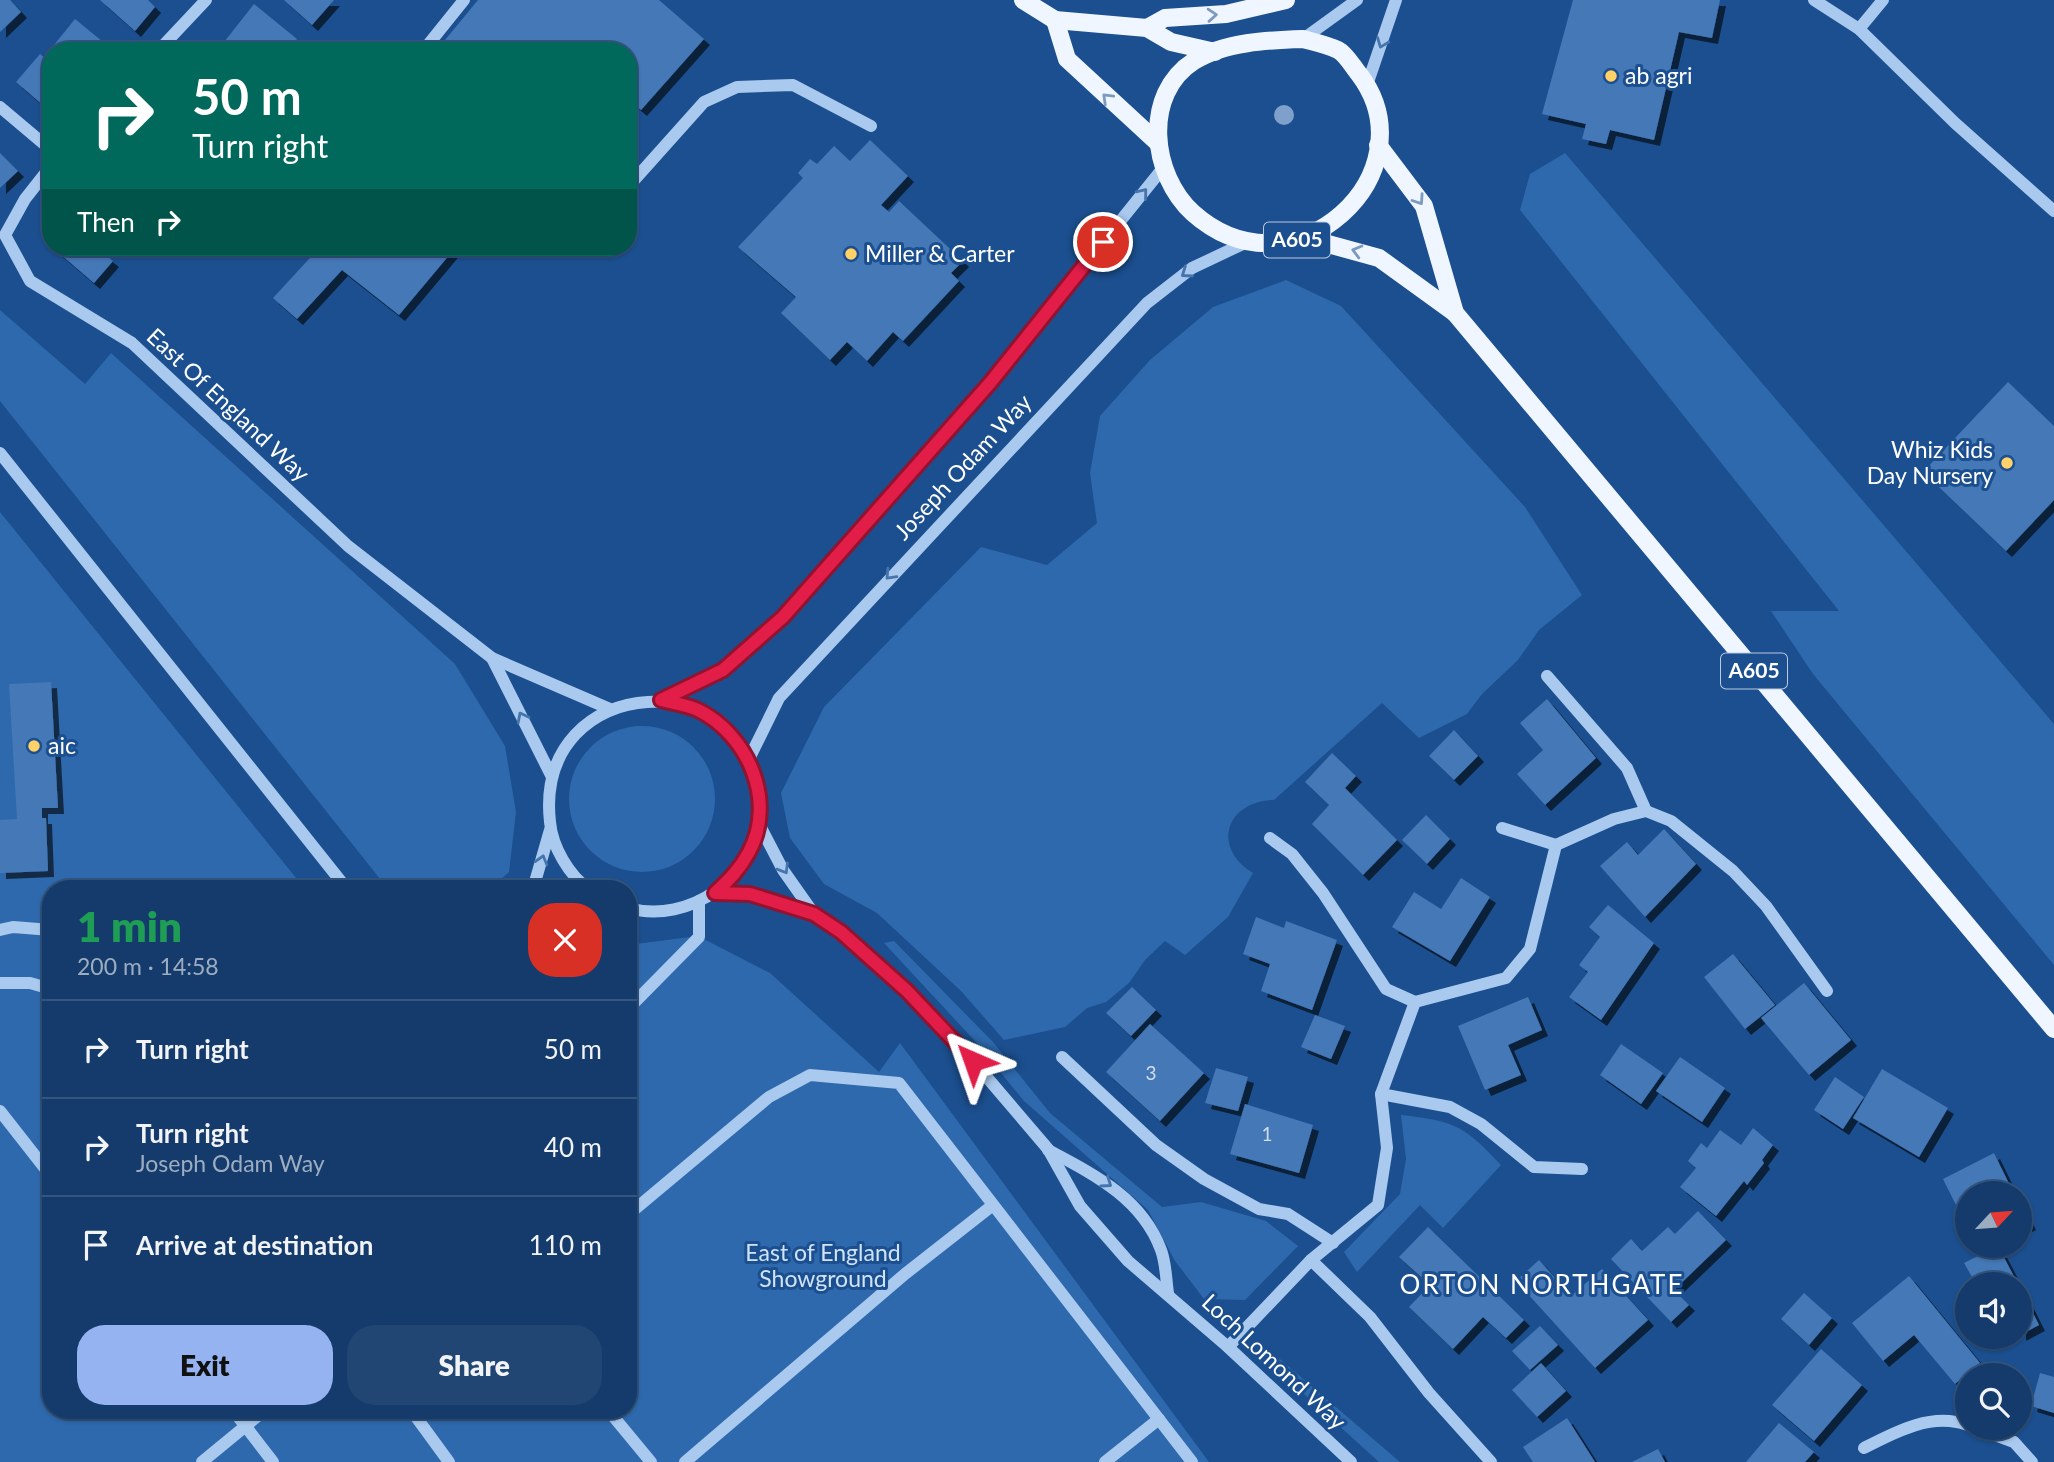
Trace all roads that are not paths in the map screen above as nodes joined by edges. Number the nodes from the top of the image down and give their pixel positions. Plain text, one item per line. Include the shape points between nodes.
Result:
1 (206, 0) edge
2 (464, 0) edge
3 (1023, 0) edge
4 (1286, 0) edge
5 (1357, 0) edge
6 (1396, 0) edge
7 (1814, 0) edge
8 (1883, 0) edge
9 (1055, 20) junction
10 (1147, 28) junction
11 (1858, 29) junction
12 (1303, 39) junction
13 (166, 42) edge
14 (430, 42) edge
15 (1215, 52) junction
16 (1367, 85) junction
17 (0, 107) edge
18 (872, 126) dead end
19 (42, 142) edge
20 (1158, 143) junction
21 (1378, 145) junction
22 (1163, 168) junction
23 (42, 177) edge
24 (637, 177) edge
25 (2054, 211) edge
26 (1306, 238) junction
27 (1247, 243) junction
28 (1455, 313) junction
29 (0, 453) edge
30 (492, 658) junction
31 (1547, 676) dead end
32 (661, 700) junction
33 (610, 709) junction
34 (749, 759) junction
35 (552, 777) junction
36 (1646, 811) junction
37 (758, 822) junction
38 (1502, 828) dead end
39 (550, 830) junction
40 (1269, 838) dead end
41 (1556, 845) junction
42 (339, 880) edge
43 (536, 880) edge
44 (581, 880) edge
45 (715, 893) junction
46 (699, 901) junction
47 (637, 913) edge
48 (814, 914) junction
49 (42, 929) edge
50 (0, 930) edge
51 (0, 983) edge
52 (42, 986) edge
53 (1827, 991) dead end
54 (637, 1000) edge
55 (1415, 1002) junction
56 (2054, 1029) edge
57 (1062, 1057) dead end
58 (1381, 1094) junction
59 (0, 1111) edge
60 (1048, 1149) junction
61 (42, 1165) edge
62 (1582, 1169) dead end
63 (993, 1205) junction
64 (637, 1207) edge
65 (1333, 1243) junction
66 (1311, 1260) junction
67 (1168, 1293) junction
68 (1228, 1347) junction
69 (240, 1419) edge
70 (255, 1419) edge
71 (418, 1419) edge
72 (615, 1419) edge
73 (1159, 1419) junction
74 (1955, 1421) edge
75 (246, 1427) junction
76 (2009, 1440) edge
77 (1864, 1448) dead end
78 (202, 1462) edge
79 (273, 1462) edge
80 (449, 1462) edge
81 (651, 1462) edge
82 (685, 1462) edge
83 (1105, 1462) edge
84 (1192, 1462) edge
85 (1351, 1462) edge
86 (1491, 1462) edge
87 (2032, 1462) edge

1 - 13 street
2 - 14 street
3 - 9 main road, A605
10 -> 4 main road via 1166,18 1226,14
5 - 12 street
6 -> 16 street
7 - 11 street
8 - 11 street
9 - 10 main road, A605
20 -> 9 main road via 1067,59
10 - 15 main road, A605 via 1171,41
11 - 25 street
12 - 15 main road, A605 via 1269,40
12 - 16 main road, A605 via 1341,51
15 - 20 main road, A605 via 1175,75 1160,108
16 - 21 main road, A605 via 1377,114
17 - 19 street
18 - 24 street via 793,85 737,87 704,102
20 - 22 main road, A605
21 - 26 main road, A605 via 1367,184 1350,206 1341,217
21 -> 28 main road, A605 via 1424,206
22 - 27 main road, A605 via 1181,202 1210,228
32 -> 22 street, Joseph Odam Way via 723,670 783,617 990,383
23 - 30 street, East Of England Way via 5,235 30,281 132,343 348,546
26 - 27 main road, A605 via 1277,244
28 -> 26 main road, A605 via 1379,258
27 -> 34 street, Joseph Odam Way via 1192,268 1147,303 779,698
28 - 56 main road, A605
29 - 42 street
30 - 33 street, East Of England Way
35 -> 30 street, East Of England Way
31 - 36 street via 1627,768
32 - 33 street
32 - 34 street via 696,709 727,729
33 - 35 street via 584,725 564,749
34 - 37 street via 758,790
35 - 39 street via 547,803
36 - 41 street via 1614,819
36 - 53 street via 1671,821 1733,871 1766,906
37 - 45 street via 746,858
37 -> 48 street, Loch Lomond Way via 783,870
38 - 41 street
43 -> 39 street
39 - 44 street via 563,860
40 - 55 street via 1292,854 1323,893 1386,989
41 - 55 street via 1530,949 1506,978
45 - 46 street
45 - 48 street, Loch Lomond Way via 750,894
46 - 47 street via 666,911
46 - 54 street via 699,937
48 - 60 street, Loch Lomond Way via 907,991
49 - 50 street
51 - 52 street
55 - 58 street
57 - 65 street via 1156,1145 1204,1179 1259,1209 1288,1214
58 - 62 street via 1450,1107 1481,1124 1534,1167
58 - 65 street via 1387,1148 1378,1205
59 - 61 street
60 - 67 street, Loch Lomond Way via 1080,1206 1128,1261
60 -> 67 street, Loch Lomond Way via 1111,1184 1144,1219 1161,1251
63 - 64 street via 899,1083 810,1075 769,1097
63 - 73 street
63 - 82 street
65 - 66 street
66 - 68 street
66 - 86 street via 1370,1317
67 - 68 street, Loch Lomond Way
68 - 85 street, Loch Lomond Way
69 - 75 street
70 - 75 street
71 - 80 street
72 - 81 street
73 - 83 street
73 - 84 street
74 - 77 street via 1907,1426
75 - 78 street
75 - 79 street
76 - 87 street

